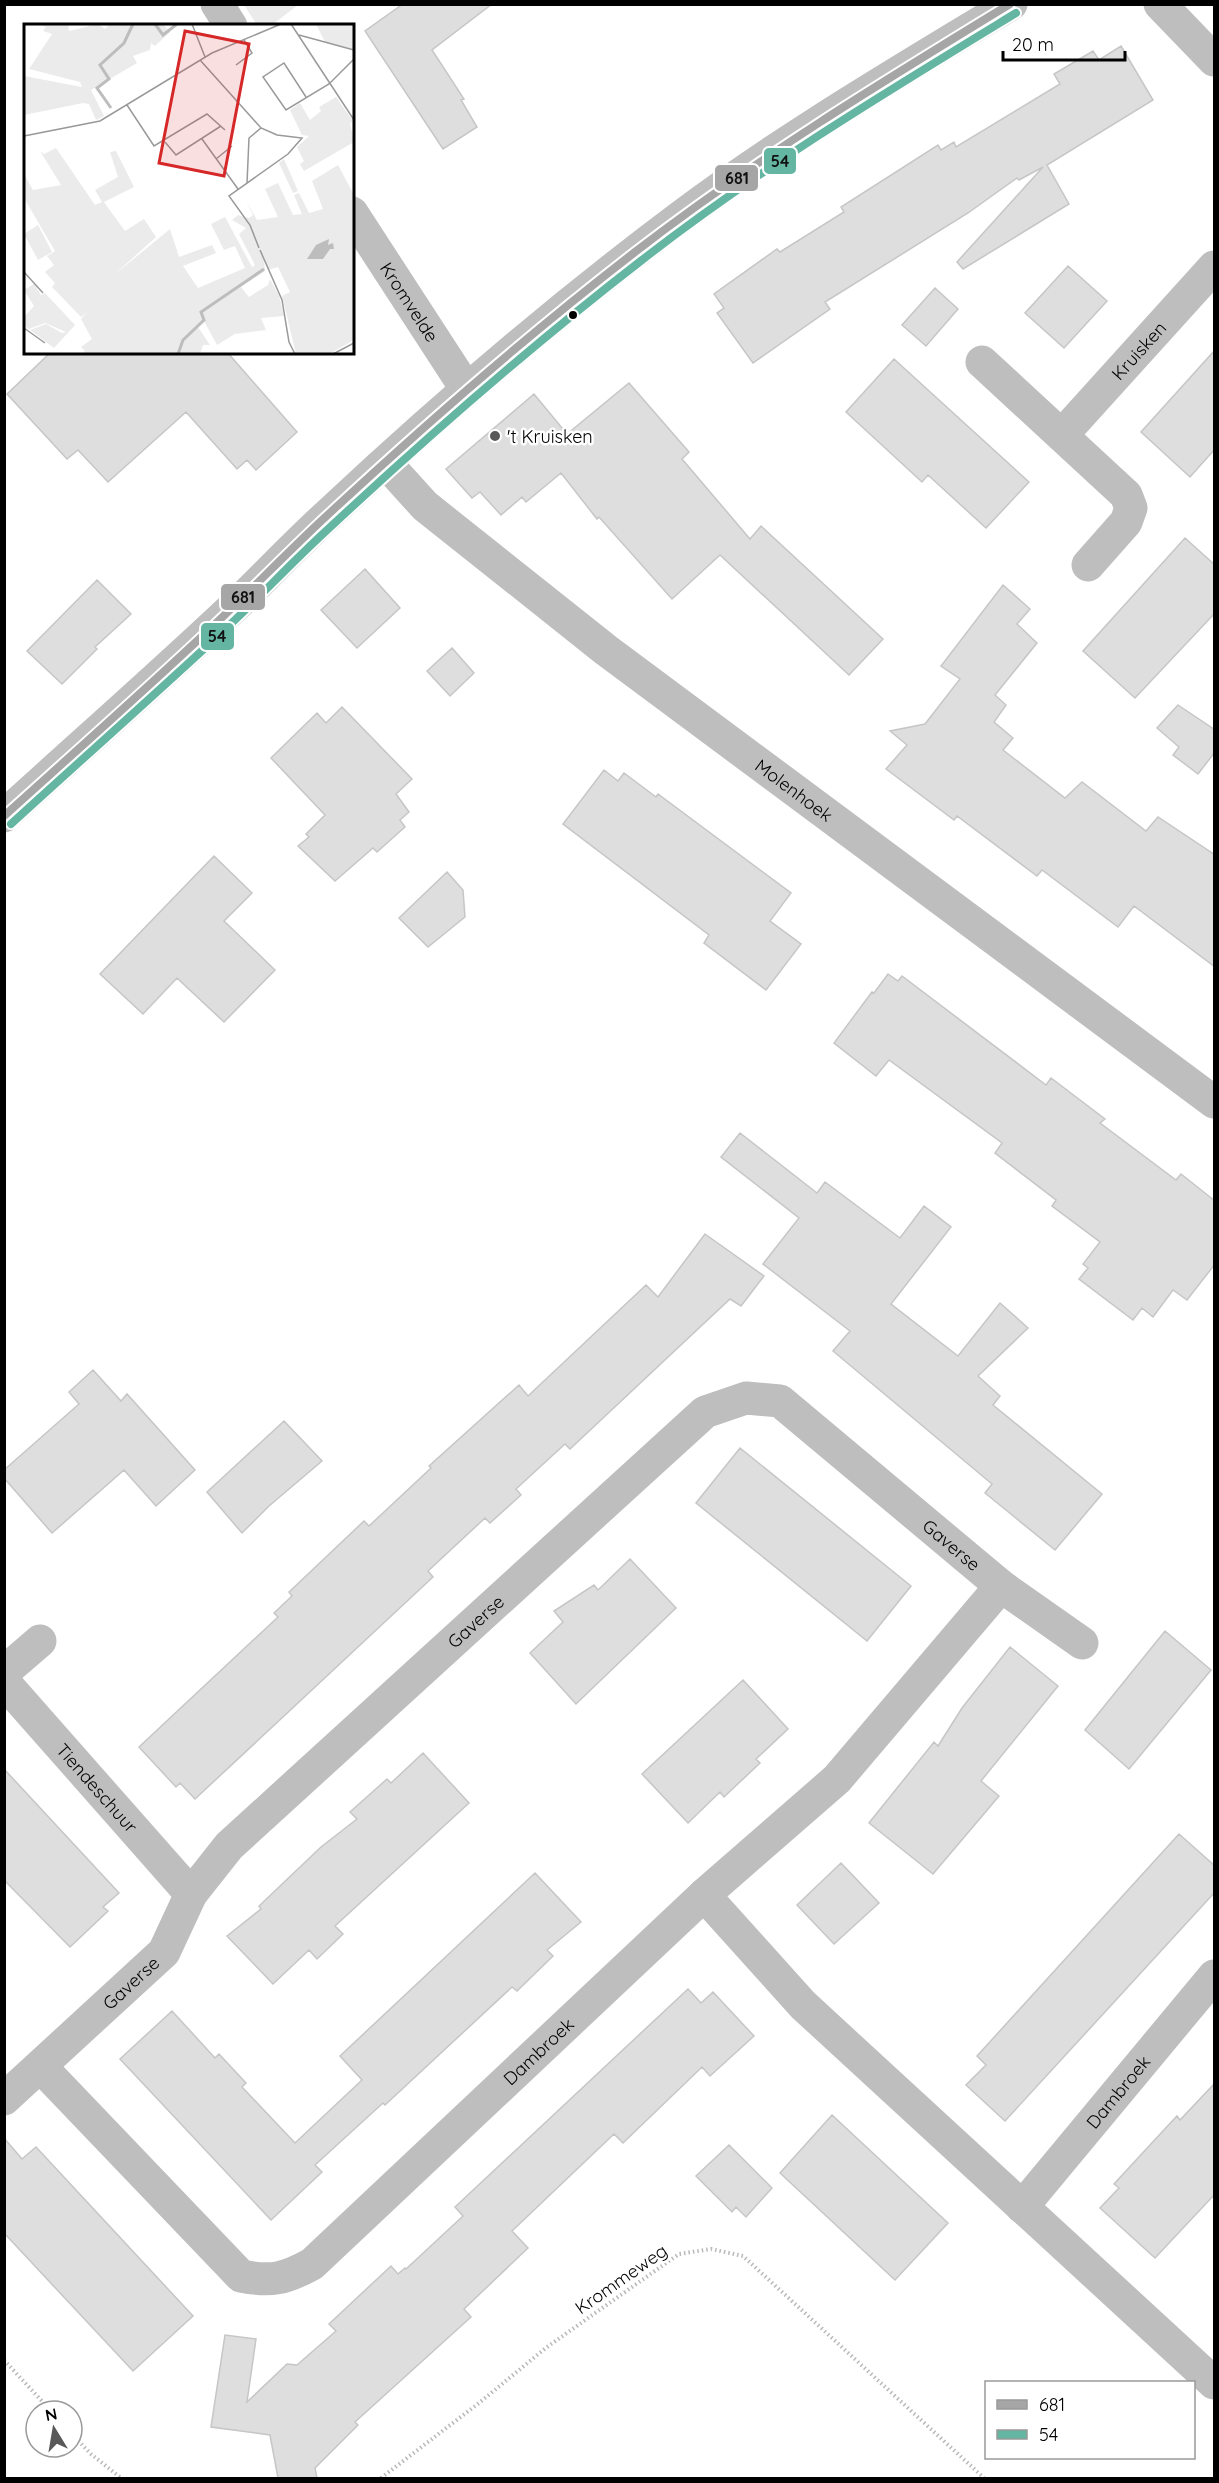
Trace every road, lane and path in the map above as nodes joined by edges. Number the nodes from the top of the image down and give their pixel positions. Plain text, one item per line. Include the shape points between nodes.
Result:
1 (217, 4) edge
2 (1011, 4) edge
3 (1160, 4) edge
4 (230, 24) edge
5 (1215, 60) edge
6 (354, 216) edge
7 (1215, 267) edge
8 (982, 362) dead end
9 (467, 390) junction
10 (1062, 435) junction
11 (386, 463) junction
12 (1088, 565) dead end
13 (4, 816) edge
14 (1215, 1102) edge
15 (1001, 1586) junction
16 (40, 1641) dead end
17 (1082, 1643) dead end
18 (4, 1672) edge
19 (4, 1682) edge
20 (191, 1894) junction
21 (704, 1895) junction
22 (1215, 1976) edge
23 (41, 2067) junction
24 (4, 2100) edge
25 (1022, 2207) junction
26 (4, 2360) edge
27 (1215, 2383) edge
28 (40, 2399) edge
29 (84, 2447) edge
30 (121, 2478) edge
31 (381, 2478) edge
32 (984, 2478) edge

1 - 4 street
2 - 9 street via 836,111 681,216
3 - 5 street
6 - 9 street, Kromvelde
7 - 10 street, Kruisken
8 - 10 street
9 - 11 street
10 - 12 street via 1126,495 1131,508 1126,522
11 - 13 street
11 - 14 street, Molenhoek via 425,506 606,650
15 - 17 street, Gaverse
15 - 20 street, Gaverse via 780,1401 746,1398 705,1412 229,1846
15 - 21 street via 837,1779
16 - 18 street
19 - 20 street, Tiendeschuur
20 - 23 street, Gaverse via 165,1952
21 - 23 street, Dambroek via 312,2264 290,2276 264,2281 241,2276
21 - 25 street via 802,2005
22 - 25 street, Dambroek
23 - 24 street, Gaverse
25 - 27 street
26 - 28 path
29 - 30 path
31 - 32 path, Krommeweg via 616,2297 679,2254 711,2249 743,2256

